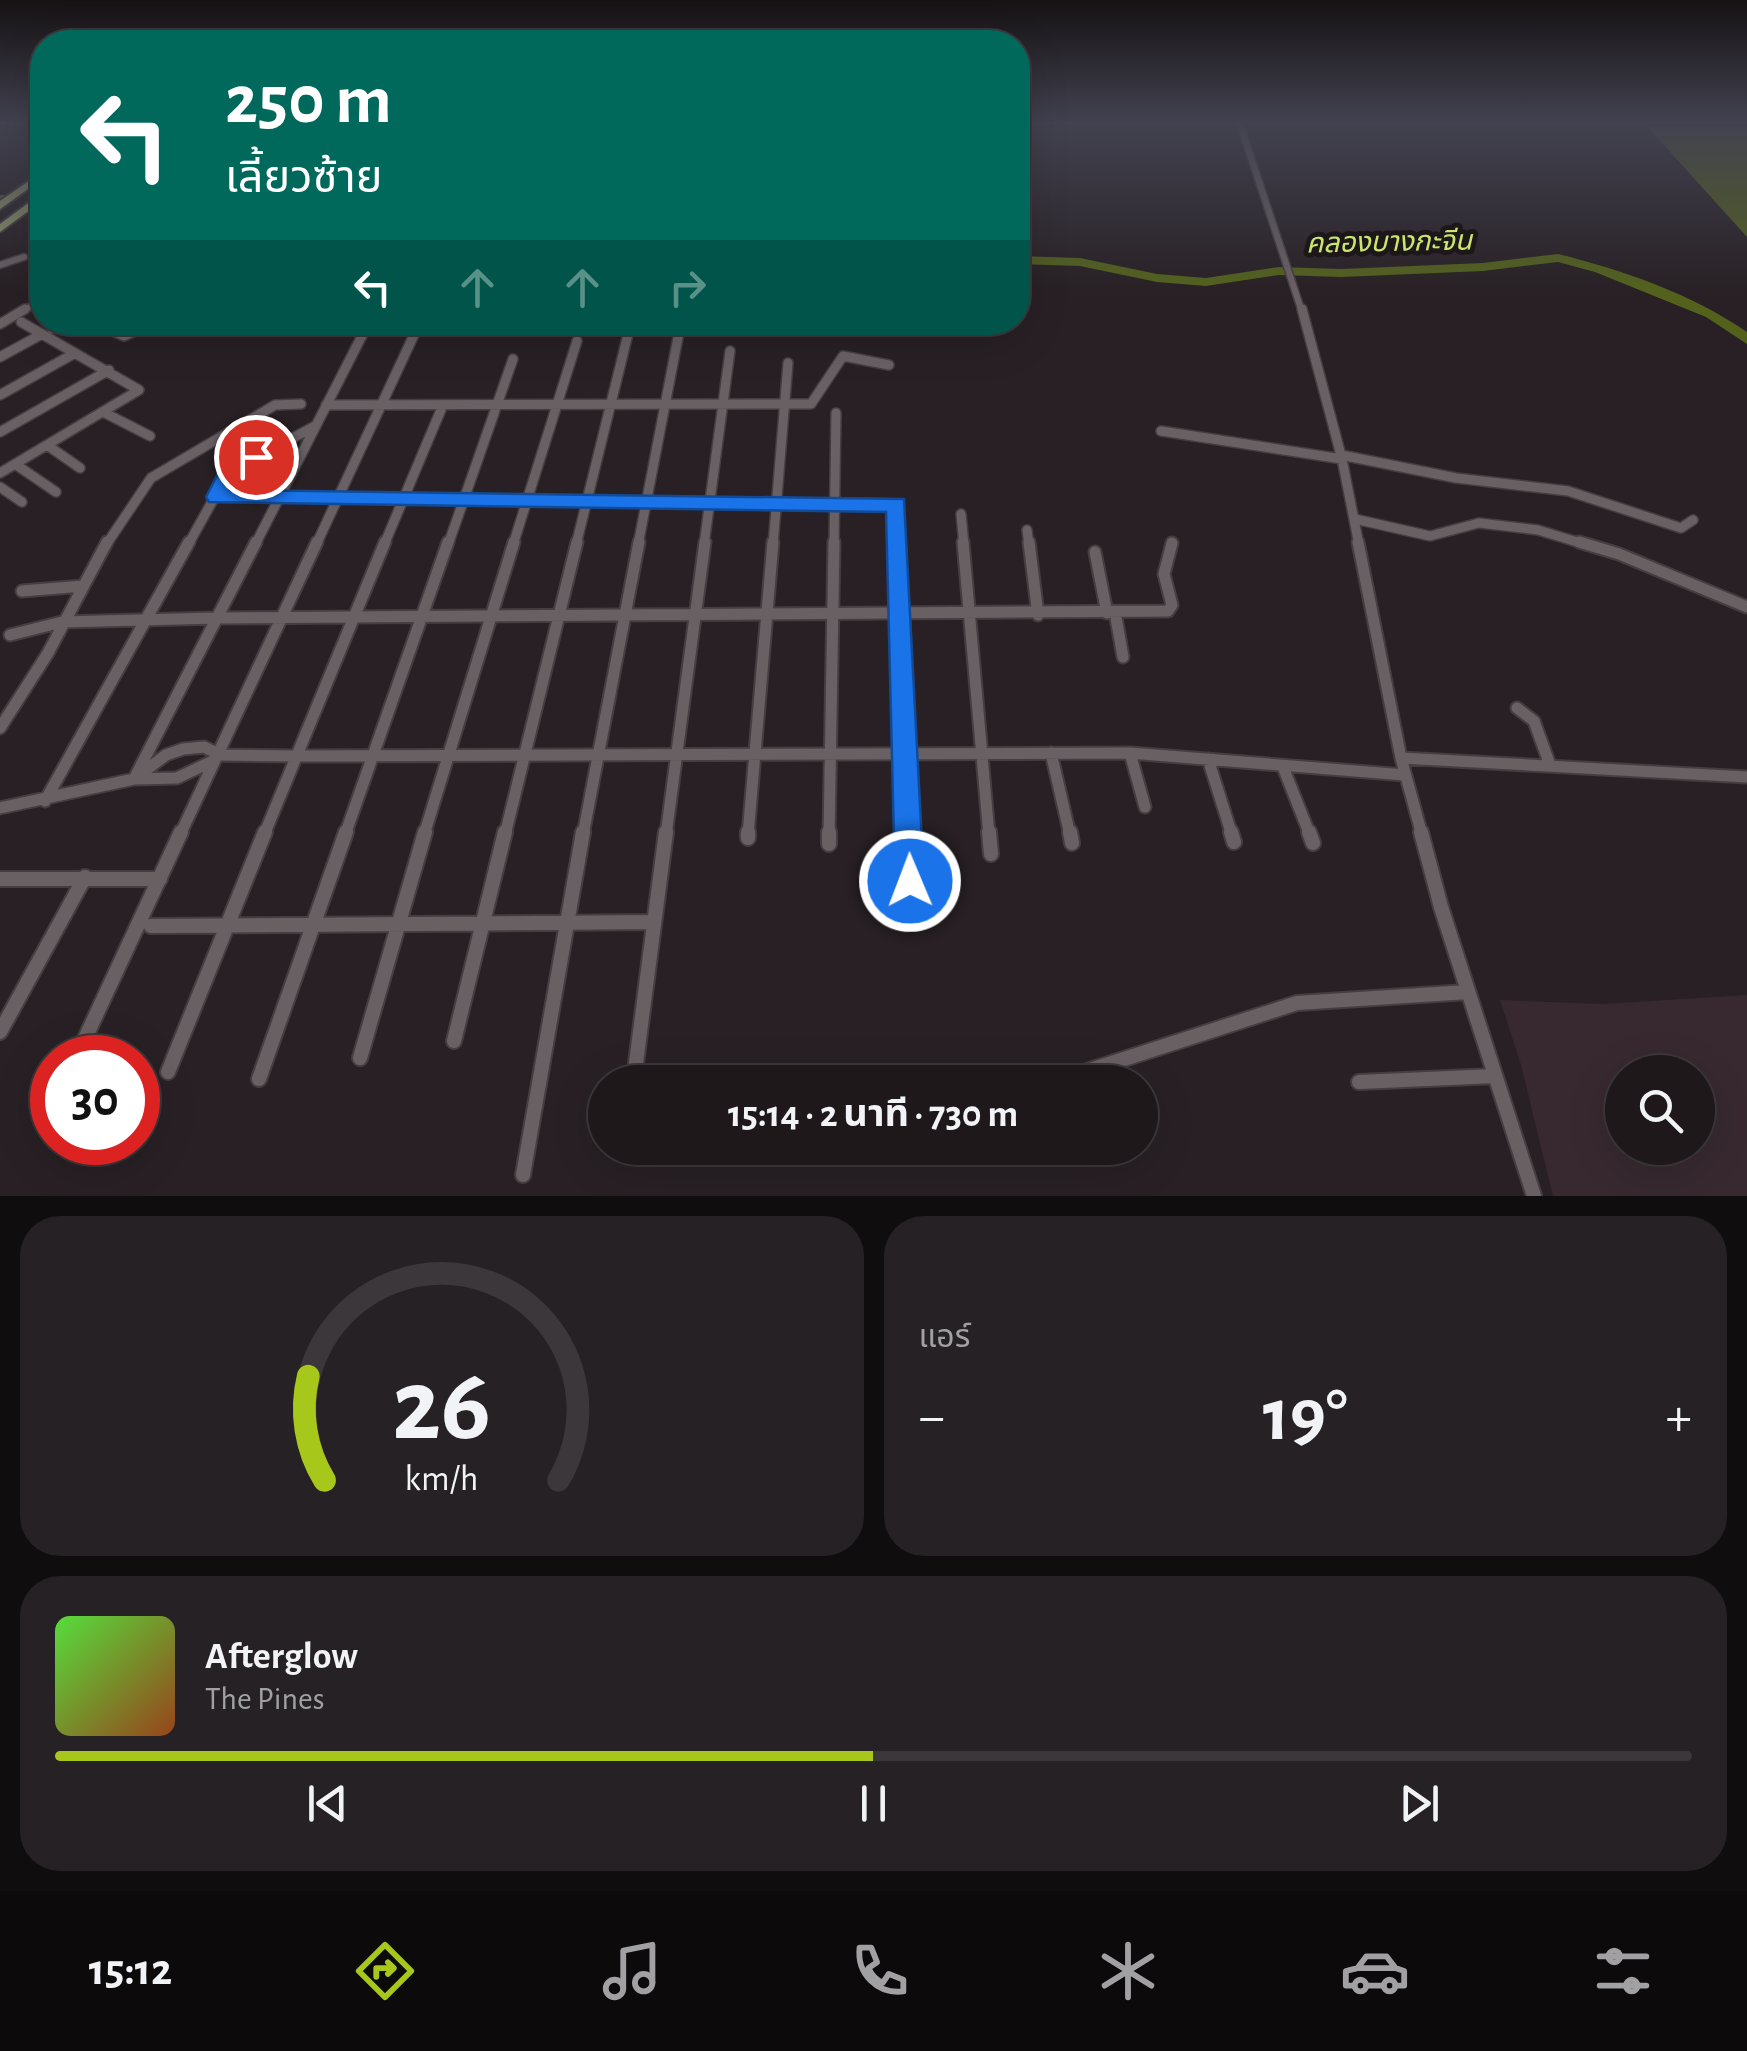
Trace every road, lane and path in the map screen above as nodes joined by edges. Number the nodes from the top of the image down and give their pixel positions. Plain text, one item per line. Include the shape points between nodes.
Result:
1 (1259, 180) edge
2 (30, 184) edge
3 (30, 205) edge
4 (0, 206) edge
5 (0, 229) edge
6 (24, 257) dead end
7 (0, 266) edge
8 (30, 307) edge
9 (21, 322) dead end
10 (0, 324) edge
11 (30, 327) edge
12 (40, 335) edge
13 (44, 335) edge
14 (362, 335) edge
15 (414, 335) edge
16 (627, 335) edge
17 (678, 335) edge
18 (577, 342) dead end
19 (730, 351) dead end
20 (76, 353) junction
21 (0, 356) edge
22 (513, 359) dead end
23 (788, 362) dead end
24 (889, 365) dead end
25 (109, 370) junction
26 (0, 395) edge
27 (300, 404) dead end
28 (382, 404) junction
29 (666, 404) junction
30 (721, 404) junction
31 (784, 404) junction
32 (326, 405) junction
33 (443, 405) junction
34 (496, 405) junction
35 (556, 405) junction
36 (610, 405) junction
37 (105, 413) junction
38 (836, 414) dead end
39 (316, 425) junction
40 (1161, 431) dead end
41 (0, 432) edge
42 (150, 436) dead end
43 (47, 446) junction
44 (1342, 457) junction
45 (15, 464) junction
46 (80, 468) dead end
47 (0, 473) edge
48 (0, 487) edge
49 (56, 492) dead end
50 (216, 497) junction
51 (277, 498) junction
52 (340, 498) junction
53 (401, 499) junction
54 (463, 500) junction
55 (525, 500) junction
56 (588, 501) junction
57 (22, 502) dead end
58 (648, 502) junction
59 (710, 502) junction
60 (773, 503) junction
61 (836, 504) junction
62 (961, 514) dead end
63 (1355, 519) junction
64 (1693, 520) dead end
65 (1027, 530) dead end
66 (1172, 543) dead end
67 (1095, 552) dead end
68 (83, 586) junction
69 (22, 591) dead end
70 (1747, 607) edge
71 (1111, 612) junction
72 (1038, 614) junction
73 (970, 615) junction
74 (694, 616) junction
75 (764, 616) junction
76 (833, 616) junction
77 (902, 616) junction
78 (626, 617) junction
79 (216, 618) junction
80 (283, 618) junction
81 (352, 618) junction
82 (420, 618) junction
83 (490, 618) junction
84 (558, 618) junction
85 (146, 620) junction
86 (62, 622) junction
87 (10, 635) dead end
88 (1124, 657) dead end
89 (1517, 708) dead end
90 (0, 728) edge
91 (831, 753) junction
92 (982, 754) junction
93 (1052, 754) junction
94 (1130, 754) junction
95 (220, 755) junction
96 (677, 755) junction
97 (754, 755) junction
98 (908, 755) junction
99 (296, 756) junction
100 (372, 756) junction
101 (448, 756) junction
102 (524, 756) junction
103 (599, 756) junction
104 (1402, 758) junction
105 (1208, 759) junction
106 (1550, 766) junction
107 (1284, 767) junction
108 (1406, 776) junction
109 (1747, 777) edge
110 (134, 779) junction
111 (45, 801) junction
112 (1145, 807) dead end
113 (0, 808) edge
114 (748, 838) dead end
115 (1234, 842) dead end
116 (1313, 842) dead end
117 (1072, 843) dead end
118 (829, 844) dead end
119 (991, 854) dead end
120 (85, 877) junction
121 (160, 879) junction
122 (910, 881) dead end
123 (2, 882) edge
124 (482, 922) junction
125 (566, 922) junction
126 (654, 922) junction
127 (399, 923) junction
128 (228, 924) junction
129 (313, 924) junction
130 (151, 926) dead end
131 (1468, 992) junction
132 (0, 1032) edge
133 (87, 1035) edge
134 (454, 1041) dead end
135 (360, 1058) dead end
136 (636, 1063) dead end
137 (1106, 1065) edge
138 (168, 1072) dead end
139 (1495, 1076) junction
140 (259, 1079) dead end
141 (1359, 1082) dead end
142 (522, 1176) dead end
143 (1534, 1196) edge

1 - 44 street
2 - 4 main road
3 - 5 main road
6 - 7 street
8 - 10 street
9 - 11 street
12 - 21 street
13 - 20 street
14 - 32 street
15 - 28 street
16 - 36 street
17 - 29 street
18 - 35 street
19 - 30 street
20 - 25 street
20 - 26 street
22 - 34 street
23 - 31 street
24 - 31 street via 843,356 811,404
25 - 37 street via 139,390
25 - 41 street
27 - 68 street via 275,405 151,478
28 - 32 street
28 - 33 street
28 - 52 street
29 - 30 street
29 - 36 street
29 - 58 street
30 - 31 street
30 - 59 street
31 - 60 street
32 - 39 street
33 - 34 street
33 - 53 street
34 - 35 street
34 - 54 street
35 - 36 street
35 - 55 street
36 - 56 street
37 - 42 street
37 - 43 street
38 - 61 street
39 - 50 street via 231,471
39 - 51 street
40 - 44 street
43 - 45 street
43 - 46 street
44 - 63 street
44 - 64 street via 1568,491 1681,528
45 - 47 street
45 - 49 street
48 - 57 street
50 - 51 street
50 - 85 street
51 - 52 street
51 - 79 street
52 - 53 street
52 - 80 street
53 - 54 street
53 - 81 street
54 - 55 street
54 - 82 street
55 - 56 street
55 - 83 street
56 - 58 street
56 - 84 street
58 - 59 street
58 - 78 street
59 - 60 street
59 - 74 street
60 - 61 street
60 - 75 street
61 - 76 street
61 - 77 street via 897,504
62 - 73 street
63 - 70 street via 1430,536 1478,523 1538,530 1619,554
63 - 104 street
65 - 72 street
66 - 71 street via 1164,574 1168,611
67 - 71 street
68 - 69 street
68 - 86 street
71 - 72 street
71 - 88 street
72 - 73 street
73 - 77 street
73 - 92 street
74 - 75 street
74 - 78 street
74 - 96 street
75 - 76 street
75 - 97 street
76 - 77 street
76 - 91 street
77 - 98 street
78 - 84 street
78 - 103 street
79 - 80 street
79 - 85 street
79 - 110 street
80 - 81 street
80 - 95 street
81 - 82 street
81 - 99 street
82 - 83 street
82 - 100 street
83 - 84 street
83 - 101 street
84 - 102 street
85 - 86 street
85 - 111 street
86 - 87 street
86 - 90 street
89 - 106 street via 1534,721
91 - 97 street
91 - 98 street
91 - 118 street
92 - 93 street
92 - 98 street
92 - 119 street
93 - 94 street
93 - 117 street
94 - 105 street
94 - 112 street
95 - 99 street
95 - 110 street via 173,780
95 - 110 street via 204,747 183,749
95 - 121 street
96 - 97 street
96 - 103 street
96 - 126 street
97 - 114 street
98 - 122 street
99 - 100 street
99 - 128 street
100 - 101 street
100 - 129 street
101 - 102 street
101 - 127 street
102 - 103 street
102 - 124 street
103 - 125 street
104 - 106 street
104 - 108 street
105 - 107 street
105 - 115 street
106 - 109 street
107 - 108 street
107 - 116 street
108 - 131 street
110 - 111 street
111 - 113 street
120 - 121 street
120 - 123 street
120 - 132 street
121 - 133 street
124 - 125 street
124 - 127 street
124 - 134 street
125 - 126 street
125 - 142 street
126 - 136 street
127 - 129 street
127 - 135 street
128 - 129 street
128 - 130 street
128 - 138 street
129 - 140 street
131 - 137 street via 1296,1004
131 - 139 street
139 - 141 street
139 - 143 street

